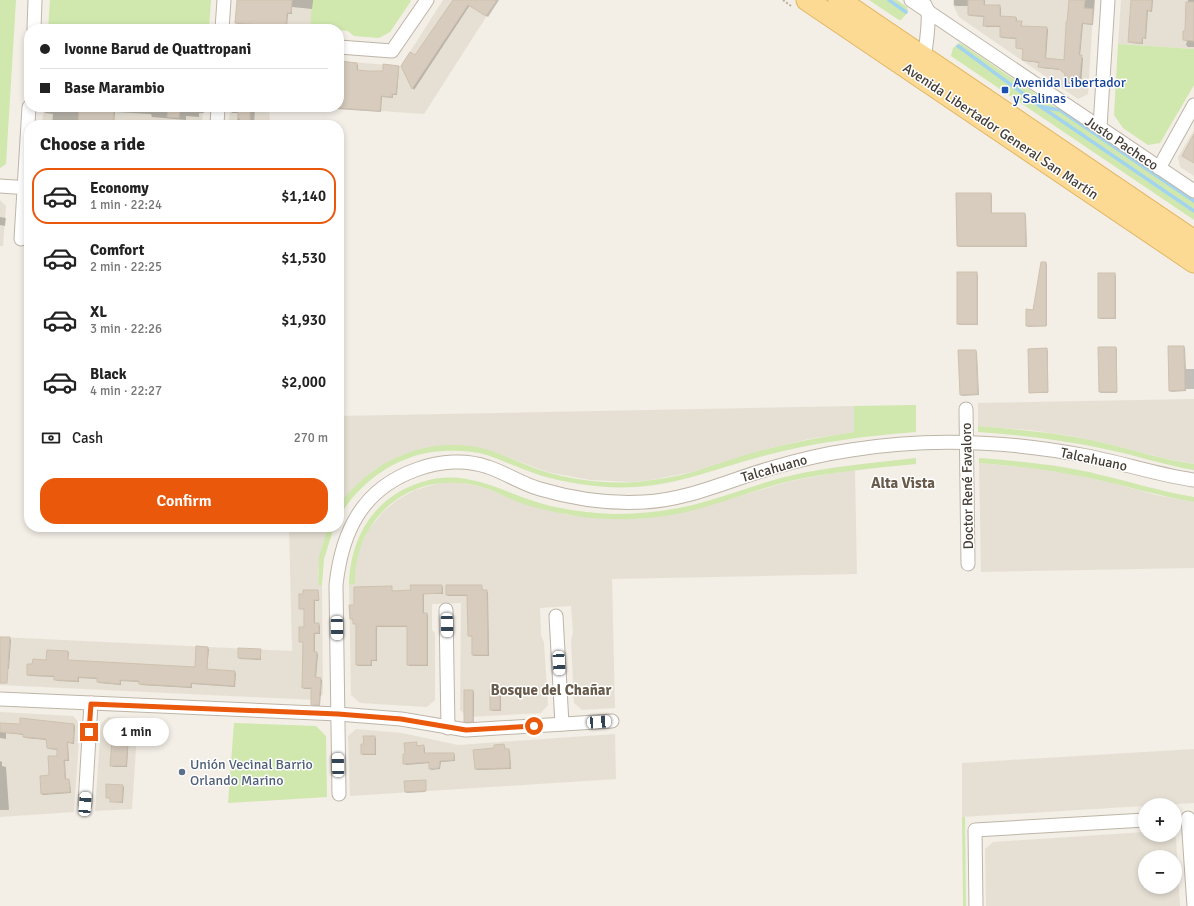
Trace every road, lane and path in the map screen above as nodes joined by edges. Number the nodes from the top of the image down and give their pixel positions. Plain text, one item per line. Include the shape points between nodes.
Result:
1 (36, 0) edge
2 (224, 0) edge
3 (427, 0) edge
4 (808, 0) edge
5 (840, 0) edge
6 (911, 0) edge
7 (936, 0) edge
8 (1108, 0) edge
9 (925, 6) edge
10 (34, 24) edge
11 (222, 24) edge
12 (344, 47) edge
13 (920, 66) junction
14 (1194, 105) edge
15 (1100, 127) junction
16 (1159, 168) junction
17 (0, 186) edge
18 (24, 188) edge
19 (1194, 191) edge
20 (24, 208) edge
21 (21, 239) dead end
22 (1194, 240) edge
23 (1194, 262) edge
24 (966, 409) dead end
25 (966, 442) junction
26 (1194, 480) edge
27 (968, 564) dead end
28 (446, 610) dead end
29 (556, 616) dead end
30 (0, 699) edge
31 (91, 704) junction
32 (338, 714) junction
33 (612, 721) dead end
34 (562, 724) junction
35 (448, 728) junction
36 (339, 794) dead end
37 (85, 804) dead end
38 (1186, 818) edge
39 (1138, 820) edge
40 (976, 906) edge
41 (1194, 906) edge

1 - 10 street
2 - 11 street
3 - 12 street via 392,52
4 - 13 main road, Avenida Libertador General San Martín
5 - 13 main road, Avenida Libertador General San Martín
6 - 9 street, Justo Pacheco
7 - 9 street
8 - 15 street
9 - 13 street
9 - 15 street, Justo Pacheco
13 - 22 main road, Avenida Libertador General San Martín
13 - 23 main road, Avenida Libertador General San Martín
14 - 16 street
15 - 16 street, Justo Pacheco
16 - 19 street, Justo Pacheco
17 - 18 street
20 - 21 street
24 - 25 street, Doctor René Favaloro
25 - 26 street, Talcahuano via 1018,445 1090,456 1158,474
25 - 27 street, Doctor René Favaloro
25 - 32 street, Talcahuano via 891,445 819,455 671,499 644,502 590,500 570,496 540,489 470,462 440,463 404,474 384,485 355,518 338,564
28 - 35 street
29 - 34 street
30 - 31 street
31 - 32 street
31 - 37 street
32 - 35 street via 401,719
32 - 36 street, Talcahuano
33 - 34 street
34 - 35 street via 466,730
38 - 41 street
39 - 40 street via 974,830

